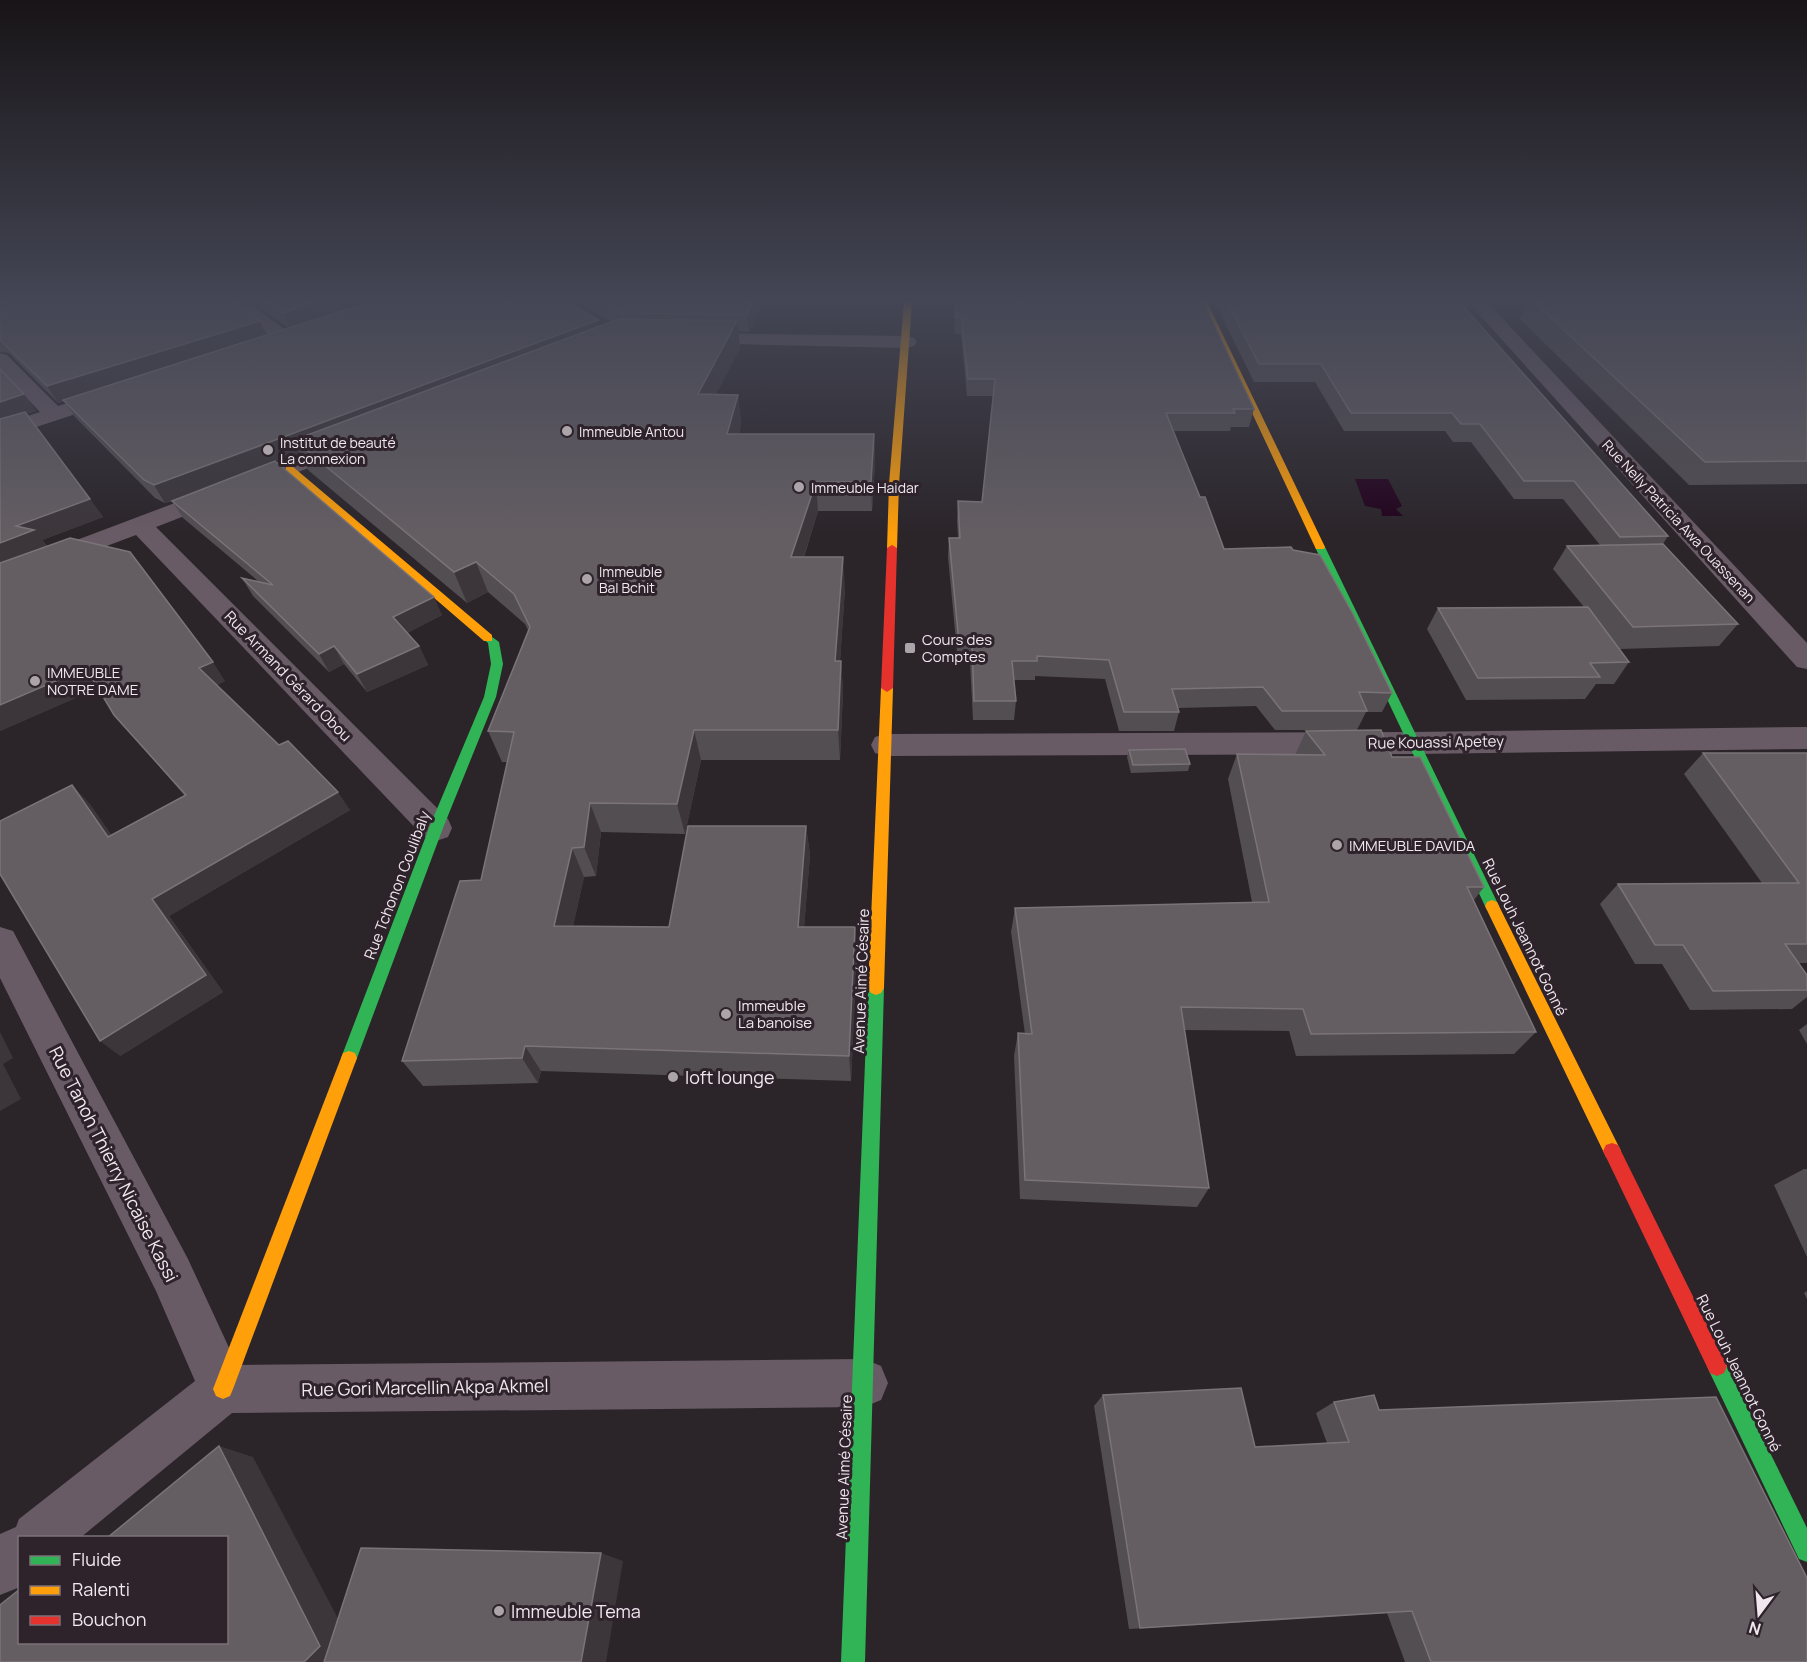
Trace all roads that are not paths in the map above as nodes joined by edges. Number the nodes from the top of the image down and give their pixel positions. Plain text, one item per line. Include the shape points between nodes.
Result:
1 (21, 380) edge
2 (904, 380) edge
3 (1240, 380) edge
4 (1548, 380) edge
5 (132, 389) edge
6 (55, 414) junction
7 (0, 432) edge
8 (367, 438) edge
9 (289, 468) junction
10 (140, 525) junction
11 (0, 578) edge
12 (1807, 660) edge
13 (1807, 738) edge
14 (1413, 743) junction
15 (886, 745) junction
16 (436, 828) junction
17 (0, 942) edge
18 (864, 1383) junction
19 (223, 1389) junction
20 (40, 1536) edge
21 (1807, 1551) edge
22 (18, 1554) edge
23 (0, 1568) edge
24 (853, 1662) edge

1 - 6 street
2 - 15 street, Avenue Aimé Césaire via 894,484
3 - 14 street, Rue Louh Jeannot Gonné
4 - 12 street, Rue Nelly Patricia Awa Ouassenan
5 - 6 street
6 - 7 street
8 - 9 street
9 - 10 street
9 - 16 street, Rue Tchonon Coulibaly via 493,642 496,664 490,697
10 - 11 street
10 - 16 street, Rue Armand Gérard Obou
13 - 14 street, Rue Kouassi Apetey
14 - 15 street, Rue Kouassi Apetey
14 - 21 street, Rue Louh Jeannot Gonné
15 - 18 street, Avenue Aimé Césaire
16 - 19 street, Rue Tchonon Coulibaly
17 - 19 street, Rue Tanoh Thierry Nicaise Kassi via 172,1275
18 - 19 street, Rue Gori Marcellin Akpa Akmel
18 - 24 street, Avenue Aimé Césaire
19 - 20 street
22 - 23 street

